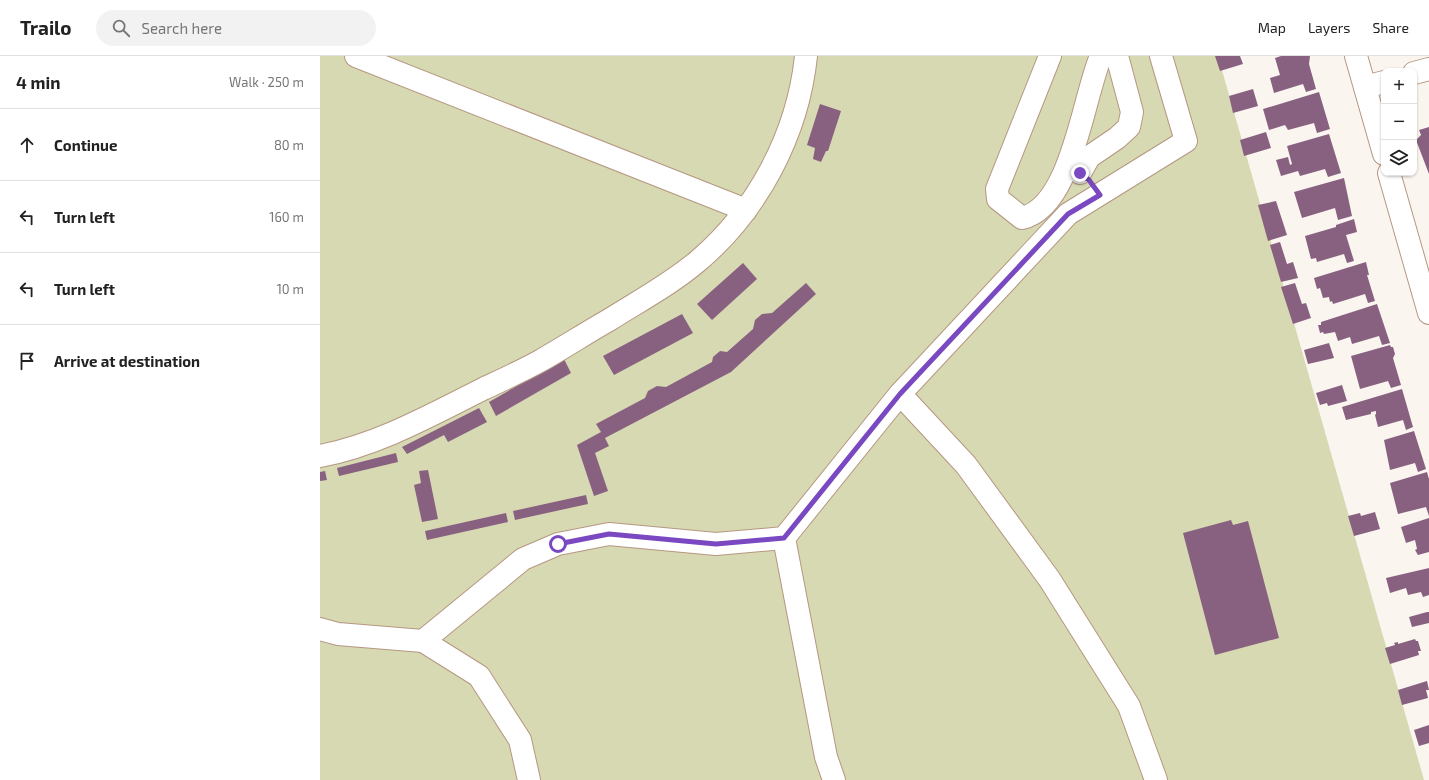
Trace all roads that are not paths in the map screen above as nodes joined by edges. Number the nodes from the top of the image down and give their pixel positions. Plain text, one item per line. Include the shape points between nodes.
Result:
1 (356, 56) edge
2 (806, 56) edge
3 (1050, 56) edge
4 (1101, 56) edge
5 (1117, 56) edge
6 (1161, 56) edge
7 (1356, 56) edge
8 (1429, 69) edge
9 (1417, 72) edge
10 (1374, 84) edge
11 (1382, 140) edge
12 (1074, 169) junction
13 (1390, 176) edge
14 (1100, 195) junction
15 (746, 210) junction
16 (1429, 313) edge
17 (900, 394) junction
18 (320, 456) edge
19 (784, 538) junction
20 (320, 629) edge
21 (423, 640) junction
22 (529, 780) edge
23 (834, 780) edge
24 (1156, 780) edge

1 - 15 street
2 - 15 street via 792,123 768,175
3 - 12 street via 997,189 998,199 1022,218 1032,216
4 - 12 street
5 - 12 street via 1132,112 1129,127
6 - 14 street via 1186,142
7 - 10 street
8 - 9 street
10 - 11 street
12 - 14 street via 1089,180
13 - 16 street
14 - 17 street via 1068,214
15 - 18 street via 719,241 677,277 540,361 383,437
17 - 19 street
17 - 24 street via 966,465 1050,580 1129,706
19 - 21 street via 716,544 609,534 558,544 523,559
19 - 23 street via 826,757
20 - 21 street via 338,634
21 - 22 street via 480,676 520,740

